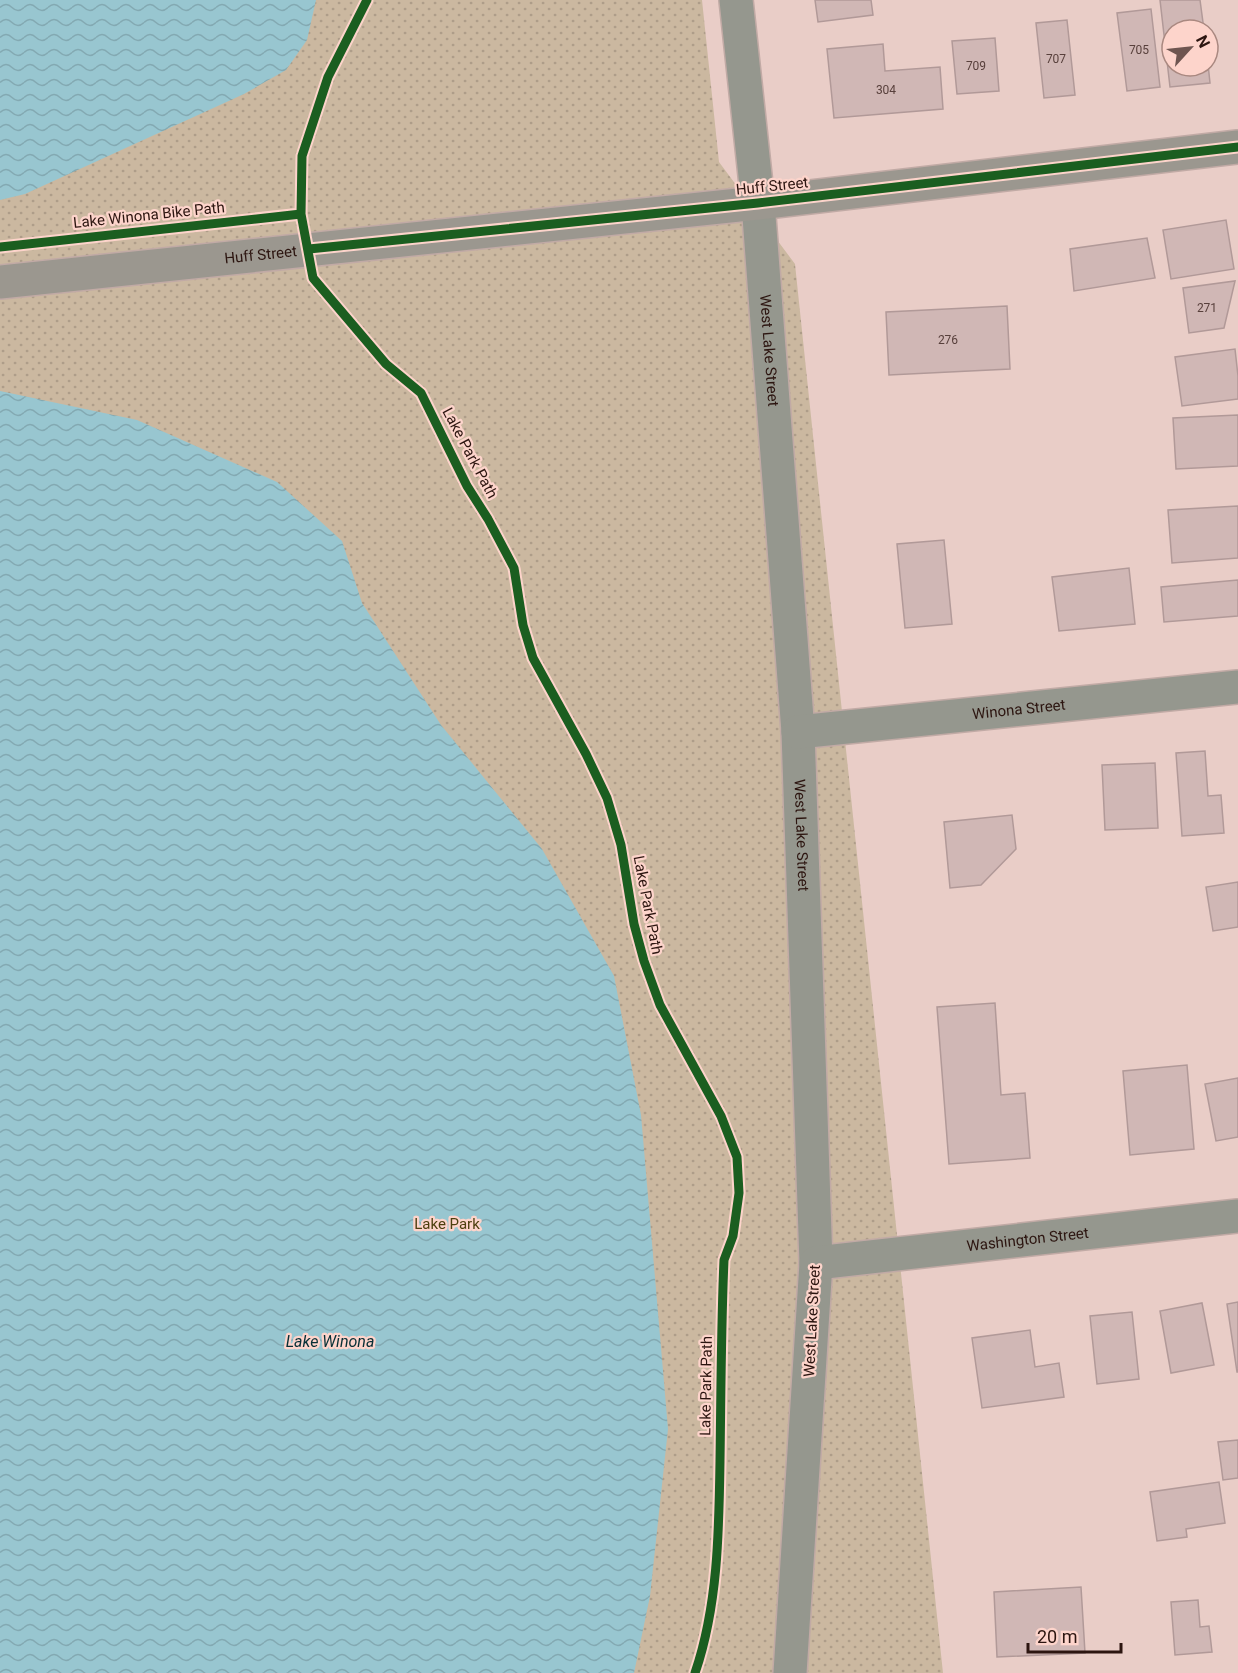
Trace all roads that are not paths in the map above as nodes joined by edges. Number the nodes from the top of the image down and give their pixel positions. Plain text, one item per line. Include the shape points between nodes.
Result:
1 (736, 0) edge
2 (1238, 147) edge
3 (758, 203) junction
4 (0, 282) edge
5 (1238, 687) edge
6 (798, 732) junction
7 (1238, 1216) edge
8 (816, 1263) junction
9 (790, 1673) edge

1 - 3 street, West Lake Street
2 - 3 main road, Huff Street
3 - 4 main road, Huff Street
3 - 6 street, West Lake Street
5 - 6 street, Winona Street
6 - 8 street, West Lake Street
7 - 8 street, Washington Street
8 - 9 street, West Lake Street

